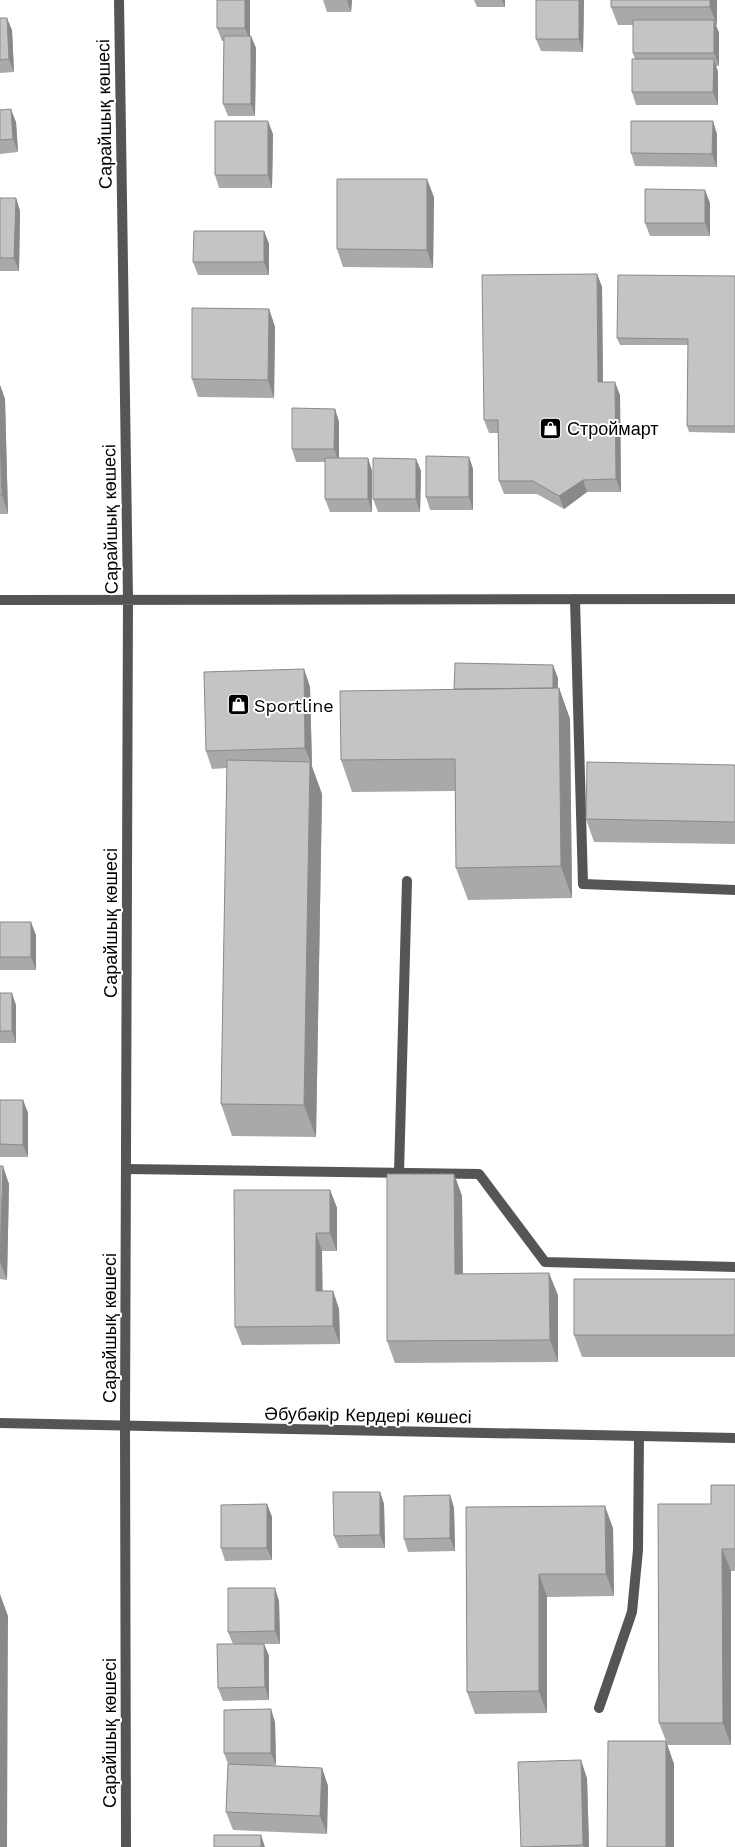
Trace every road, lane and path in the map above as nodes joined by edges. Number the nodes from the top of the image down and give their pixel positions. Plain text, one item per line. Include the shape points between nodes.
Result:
1 (119, 0) edge
2 (575, 599) junction
3 (735, 599) edge
4 (0, 600) edge
5 (128, 600) junction
6 (407, 881) dead end
7 (735, 890) edge
8 (126, 1169) junction
9 (399, 1173) junction
10 (735, 1267) edge
11 (0, 1423) edge
12 (125, 1427) junction
13 (640, 1436) junction
14 (735, 1438) edge
15 (599, 1708) dead end
16 (126, 1847) edge

1 - 5 street, Сарайшық көшесі
2 - 3 street
2 - 5 street
2 - 7 street via 583,884
4 - 5 street
5 - 8 street, Сарайшық көшесі
6 - 9 street
8 - 9 street
8 - 12 street, Сарайшық көшесі
9 - 10 street via 479,1174 545,1262
11 - 12 street, Әбубәкір Кердері көшесі
12 - 13 street, Әбубәкір Кердері көшесі
12 - 16 street, Сарайшық көшесі
13 - 14 street, Әбубәкір Кердері көшесі
13 - 15 street via 638,1550 632,1612

